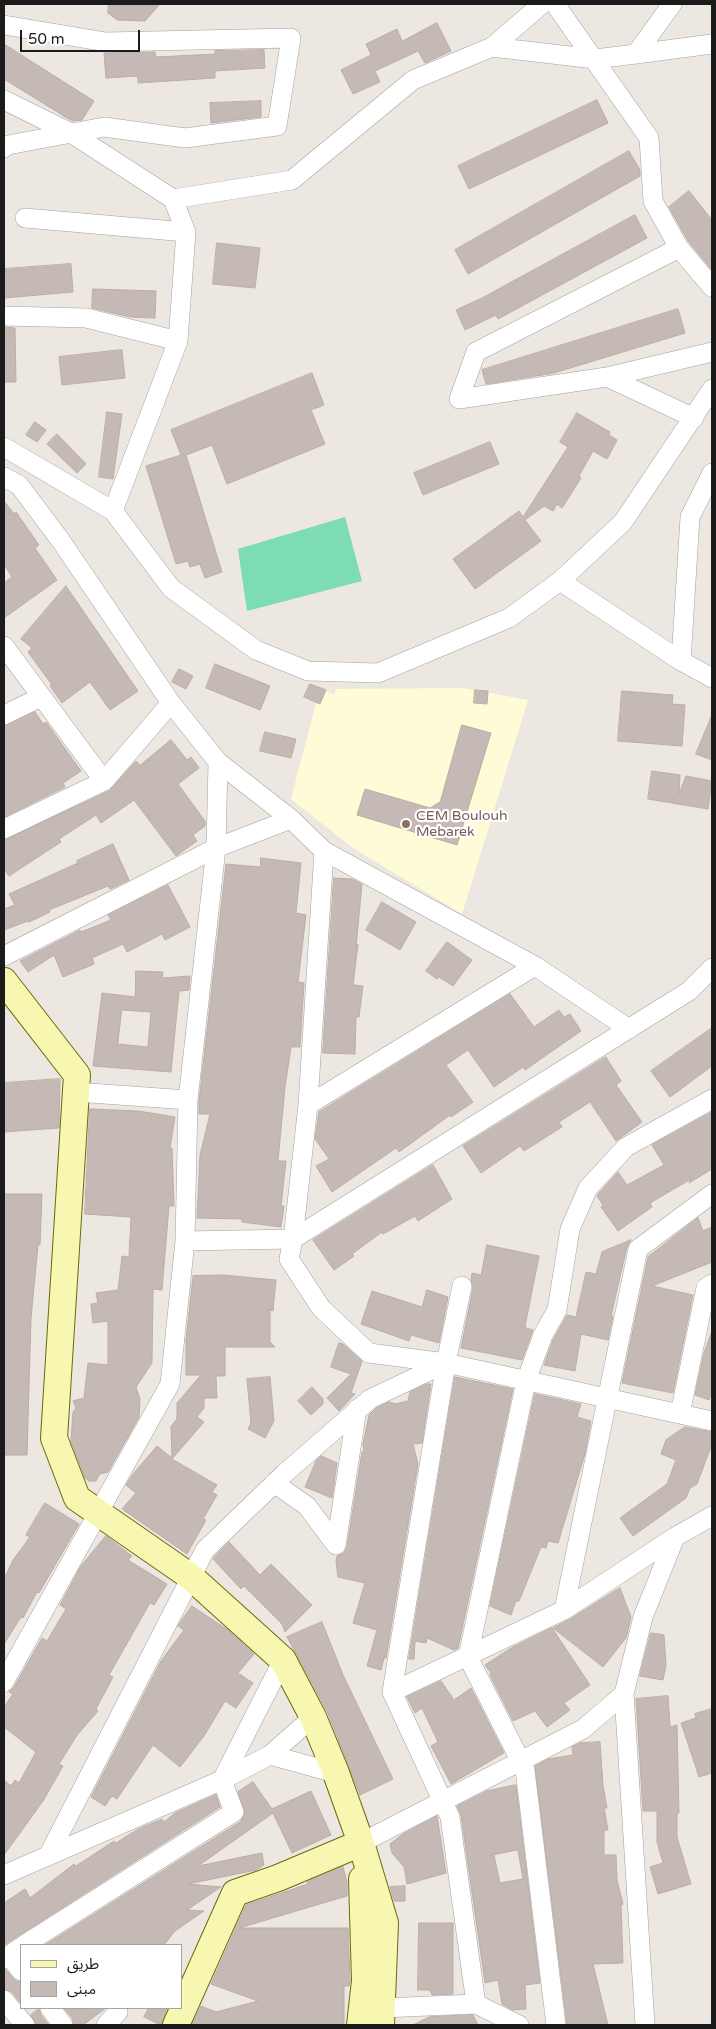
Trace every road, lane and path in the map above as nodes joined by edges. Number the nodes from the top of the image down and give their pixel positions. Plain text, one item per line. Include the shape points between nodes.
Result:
1 (542, 4) edge
2 (555, 4) edge
3 (672, 4) edge
4 (4, 25) edge
5 (712, 44) edge
6 (492, 48) junction
7 (636, 54) junction
8 (595, 59) junction
9 (4, 100) edge
10 (71, 133) junction
11 (5, 146) edge
12 (173, 199) junction
13 (26, 218) dead end
14 (186, 232) junction
15 (679, 248) junction
16 (712, 287) edge
17 (4, 316) edge
18 (178, 341) junction
19 (712, 352) edge
20 (607, 377) junction
21 (712, 389) edge
22 (694, 418) junction
23 (4, 447) edge
24 (712, 473) edge
25 (4, 477) edge
26 (113, 511) junction
27 (560, 581) junction
28 (4, 646) edge
29 (681, 662) junction
30 (712, 678) edge
31 (41, 697) junction
32 (171, 703) junction
33 (4, 715) edge
34 (218, 762) junction
35 (104, 781) junction
36 (291, 819) junction
37 (4, 829) edge
38 (216, 848) junction
39 (324, 851) junction
40 (4, 956) edge
41 (535, 966) junction
42 (712, 968) edge
43 (4, 981) edge
44 (628, 1029) junction
45 (76, 1092) junction
46 (712, 1099) edge
47 (188, 1100) junction
48 (308, 1105) junction
49 (712, 1194) edge
50 (293, 1239) junction
51 (185, 1241) junction
52 (712, 1284) edge
53 (462, 1286) dead end
54 (446, 1363) junction
55 (526, 1381) junction
56 (608, 1399) junction
57 (357, 1410) junction
58 (680, 1414) junction
59 (712, 1420) edge
60 (274, 1483) junction
61 (98, 1514) junction
62 (712, 1516) edge
63 (675, 1537) junction
64 (191, 1577) junction
65 (564, 1610) junction
66 (468, 1656) junction
67 (283, 1660) junction
68 (4, 1682) edge
69 (392, 1692) junction
70 (624, 1694) junction
71 (313, 1717) junction
72 (270, 1756) junction
73 (521, 1762) junction
74 (336, 1773) junction
75 (222, 1780) junction
76 (443, 1801) junction
77 (361, 1843) junction
78 (49, 1854) junction
79 (4, 1875) edge
80 (26, 1944) edge
81 (15, 1951) edge
82 (20, 1968) edge
83 (4, 2000) edge
84 (476, 2004) junction
85 (51, 2009) edge
86 (382, 2017) edge
87 (25, 2025) edge
88 (63, 2025) edge
89 (176, 2025) edge
90 (360, 2025) edge
91 (519, 2025) edge
92 (556, 2025) edge
93 (645, 2025) edge

1 - 6 street
2 - 8 street
3 - 7 street
4 - 10 street via 106,42 291,38 277,126 185,138 104,127
5 - 7 street
6 - 8 street
6 - 12 street via 413,80 292,180
7 - 8 street
8 - 15 street via 649,138 653,201
9 - 10 street
10 - 11 street
10 - 12 street
12 - 14 street
13 - 14 street
14 - 18 street
15 - 16 street
15 - 20 street via 476,352 458,399
17 - 18 street via 86,318
18 - 26 street
19 - 20 street
20 - 22 street
21 - 22 street
22 - 27 street via 623,522
23 - 26 street
24 - 29 street via 690,517
25 - 32 street via 18,485 61,541
26 - 27 street via 171,588 256,650 308,671 378,673 509,618
27 - 29 street
28 - 31 street
29 - 30 street
31 - 33 street
31 - 35 street
32 - 34 street
32 - 35 street
34 - 36 street
34 - 38 street
35 - 37 street
36 - 38 street
36 - 39 street
38 - 40 street
38 - 47 street
39 - 41 street
39 - 48 street
41 - 44 street
41 - 48 street
42 - 44 street via 689,991
43 - 45 street via 77,1075
44 - 50 street
45 - 47 street
45 - 61 street via 54,1438 78,1498
46 - 55 street via 626,1147 588,1188 570,1229 557,1310 543,1335
47 - 51 street
48 - 50 street
49 - 56 street via 638,1248
50 - 51 street
50 - 54 street via 289,1259 321,1308 369,1353
51 - 61 street via 170,1384
52 - 58 street via 706,1288
53 - 54 street
54 - 55 street
54 - 57 street via 370,1399
54 - 69 street
55 - 56 street
55 - 66 street
56 - 58 street
56 - 65 street
57 - 60 street
57 - 60 street via 336,1545 307,1506
58 - 59 street
60 - 64 street via 205,1550
61 - 64 street
61 - 68 street
62 - 63 street
63 - 65 street
63 - 70 street via 644,1617
64 - 67 street
64 - 78 street
65 - 66 street
66 - 69 street
66 - 73 street
67 - 71 street
67 - 75 street
69 - 76 street
70 - 73 street via 583,1728
70 - 93 street
71 - 72 street
71 - 74 street
72 - 74 street
72 - 75 street
73 - 76 street
73 - 92 street
74 - 77 street
75 - 78 street
75 - 80 street via 234,1812
76 - 77 street
76 - 84 street via 450,1817
77 - 86 street via 384,1923
77 - 89 street via 236,1893
77 - 90 street via 365,1981
78 - 79 street
81 - 82 street
83 - 87 street
84 - 86 street
84 - 91 street
85 - 88 street

